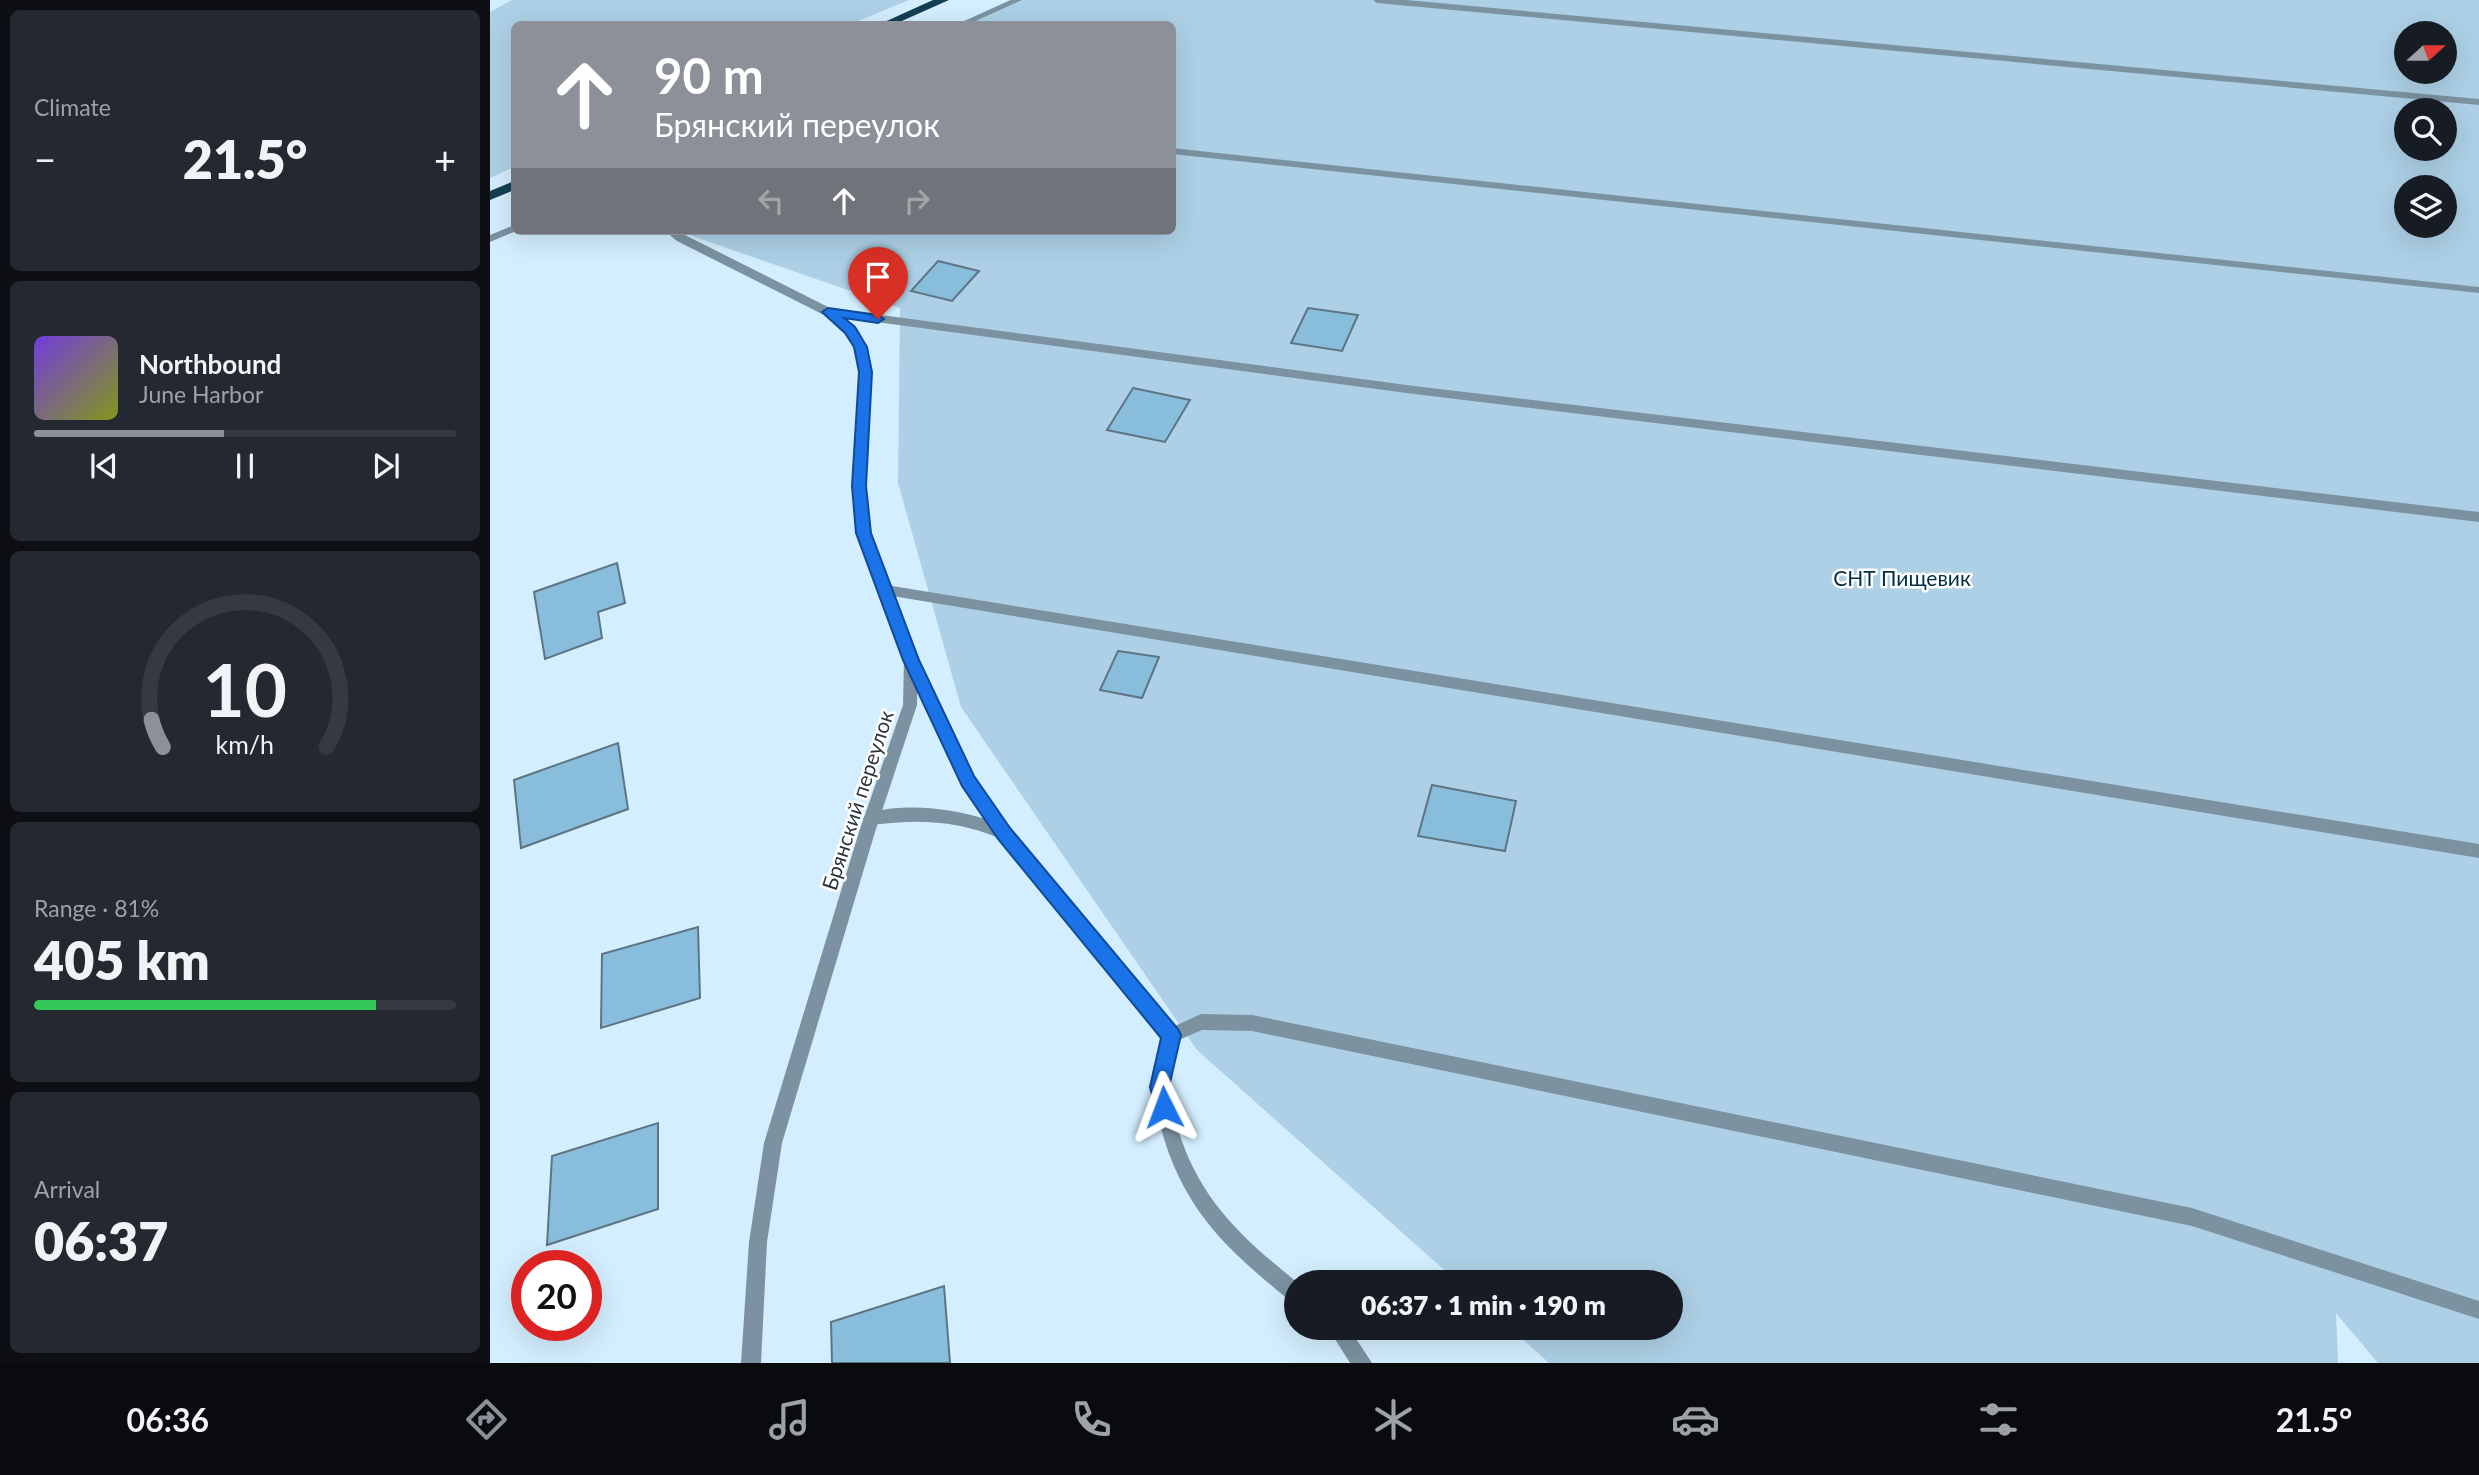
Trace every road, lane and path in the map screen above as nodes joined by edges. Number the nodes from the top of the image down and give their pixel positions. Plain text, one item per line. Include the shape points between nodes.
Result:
1 (943, 0) edge
2 (1018, 0) edge
3 (1377, 0) edge
4 (893, 21) edge
5 (970, 21) edge
6 (2479, 102) edge
7 (1176, 151) edge
8 (511, 186) edge
9 (490, 195) edge
10 (511, 229) edge
11 (678, 235) edge
12 (490, 239) edge
13 (2479, 289) edge
14 (828, 312) junction
15 (2479, 517) edge
16 (886, 590) junction
17 (911, 660) junction
18 (871, 819) junction
19 (1004, 833) junction
20 (2479, 851) edge
21 (1171, 1035) junction
22 (1284, 1284) edge
23 (2479, 1310) edge
24 (1346, 1340) edge
25 (751, 1363) edge
26 (1362, 1363) edge

1 - 4 highway
2 - 5 street
3 - 6 street
7 - 13 street
8 - 9 highway
10 - 12 street
11 - 14 street, Брянский переулок
14 - 15 street via 1427,391
14 - 16 street, Брянский переулок via 850,330 866,372 859,486 863,533
16 - 17 street, Брянский переулок
16 - 20 street
17 - 18 street, Брянский переулок via 911,705
17 - 19 street via 968,781
18 - 19 street via 946,814
18 - 25 street, Брянский переулок via 773,1143 758,1242
19 - 21 street
21 - 22 street via 1160,1087 1174,1147 1197,1198 1237,1246
21 - 23 street via 1201,1022 1252,1023 2165,1211
24 - 26 street

